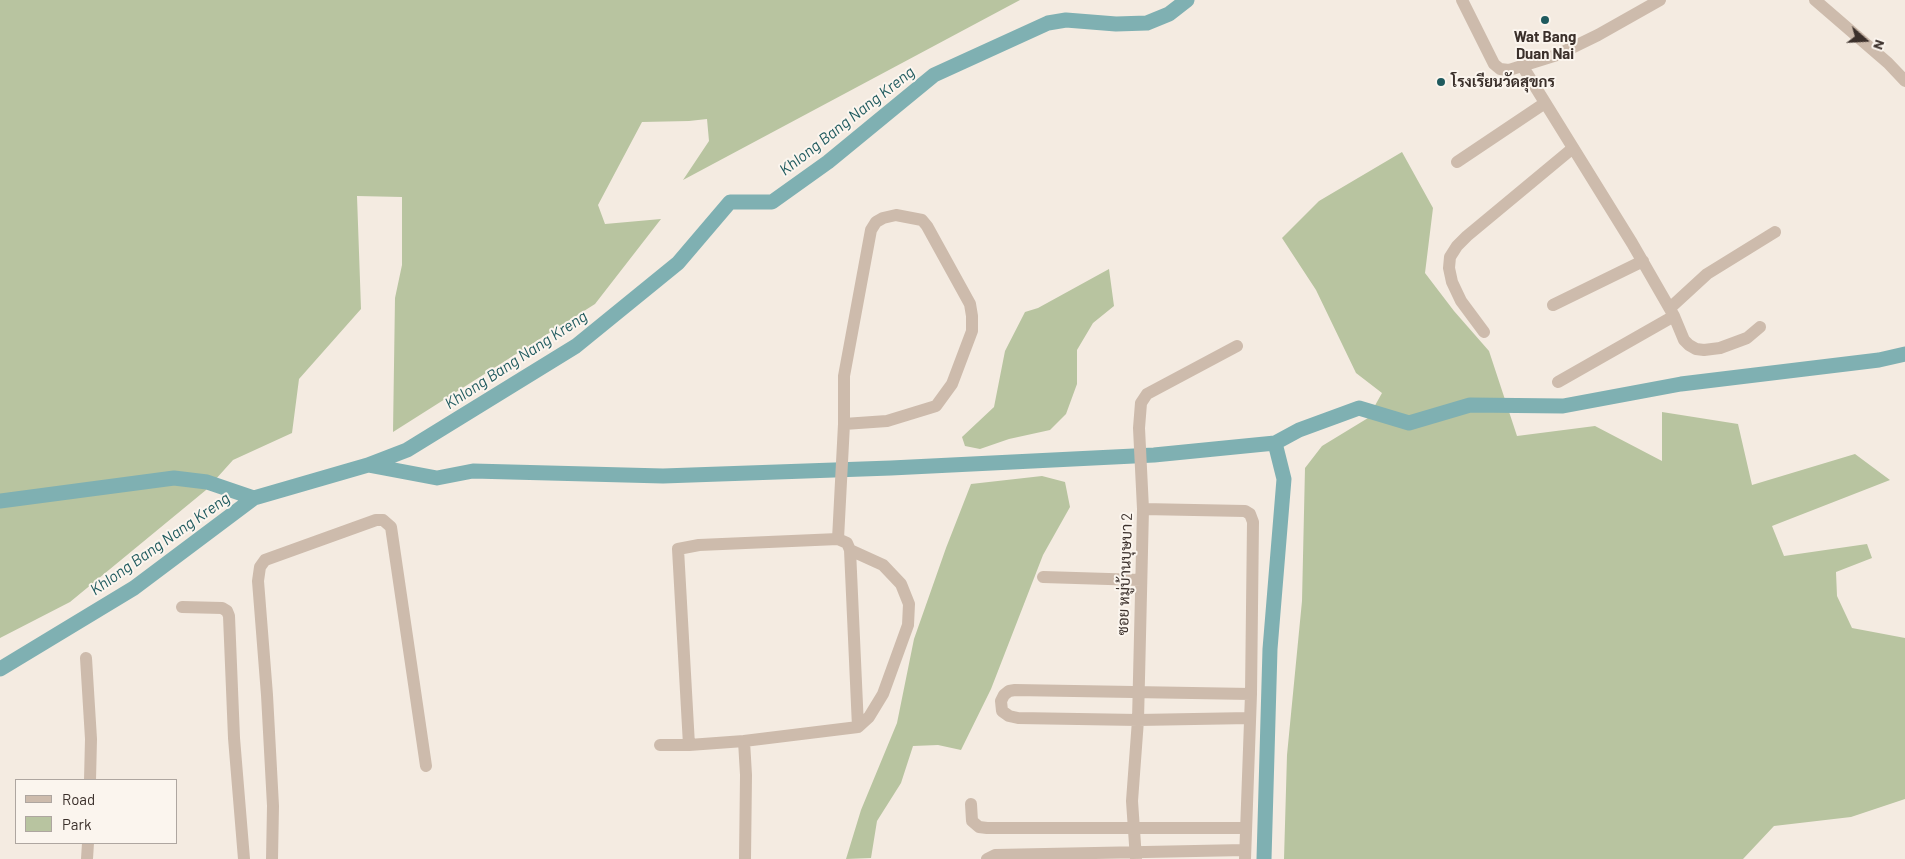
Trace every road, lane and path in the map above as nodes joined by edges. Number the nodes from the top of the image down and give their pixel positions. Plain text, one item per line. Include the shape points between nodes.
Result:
1 (1462, 0) edge
2 (1660, 0) edge
3 (1815, 0) edge
4 (1523, 67) junction
5 (1905, 81) edge
6 (1545, 103) junction
7 (1573, 148) junction
8 (1457, 162) dead end
9 (1775, 232) dead end
10 (1643, 262) junction
11 (1553, 305) dead end
12 (1672, 312) junction
13 (1760, 327) dead end
14 (1484, 332) dead end
15 (1237, 346) dead end
16 (1558, 382) dead end
17 (844, 424) junction
18 (1143, 509) junction
19 (838, 539) junction
20 (850, 550) junction
21 (1043, 577) dead end
22 (1141, 580) junction
23 (182, 607) dead end
24 (86, 658) dead end
25 (1138, 693) junction
26 (1251, 694) junction
27 (1250, 718) junction
28 (1138, 720) junction
29 (858, 727) junction
30 (744, 741) junction
31 (660, 746) dead end
32 (689, 746) junction
33 (426, 766) dead end
34 (90, 779) edge
35 (971, 804) dead end
36 (1246, 828) junction
37 (1130, 830) junction
38 (88, 844) edge
39 (1245, 854) edge
40 (1121, 856) edge
41 (1136, 856) edge
42 (87, 859) edge
43 (244, 859) edge
44 (272, 859) edge
45 (746, 859) edge
46 (988, 859) edge

1 - 4 street via 1494,64 1509,70
2 - 4 street via 1598,36
3 - 5 street
4 - 6 street
6 - 7 street
6 - 8 street
7 - 10 street
7 - 14 street via 1467,236 1450,256 1452,282 1461,301
9 - 12 street via 1707,274
10 - 11 street
10 - 12 street
12 - 13 street via 1684,340 1696,349 1720,348 1735,343
12 - 16 street
15 - 18 street, ซอย หมู่บ้านบุษบา 2 via 1143,398 1139,428
17 - 17 street via 844,376 871,230 876,222 896,215 922,220 970,304 972,331 964,354 952,384 936,406 887,421
17 - 19 street
18 - 22 street, ซอย หมู่บ้านบุษบา 2
18 - 26 street via 1244,511 1250,514 1253,522
19 - 20 street via 847,543
19 - 32 street via 699,545 678,549
20 - 29 street
20 - 29 street via 883,564 901,584 909,604 908,624 883,694 869,717
21 - 22 street
22 - 25 street, ซอย หมู่บ้านบุษบา 2
23 - 43 street via 222,608 229,616 234,738
24 - 34 street
25 - 26 street
25 - 28 street, ซอย หมู่บ้านบุษบา 2
25 - 28 street via 1008,691 1001,701 1002,711 1018,718
26 - 27 street
27 - 28 street
27 - 36 street
28 - 37 street, ซอย หมู่บ้านบุษบา 2
29 - 30 street
30 - 32 street
30 - 45 street
31 - 32 street
33 - 44 street via 391,527 383,520 376,520 265,560 260,567 258,581 268,694
35 - 37 street via 972,821 979,827
36 - 37 street
36 - 39 street
37 - 40 street
37 - 41 street, ซอย หมู่บ้านบุษบา 2
38 - 42 street
39 - 41 street
40 - 41 street
40 - 46 street via 995,855

